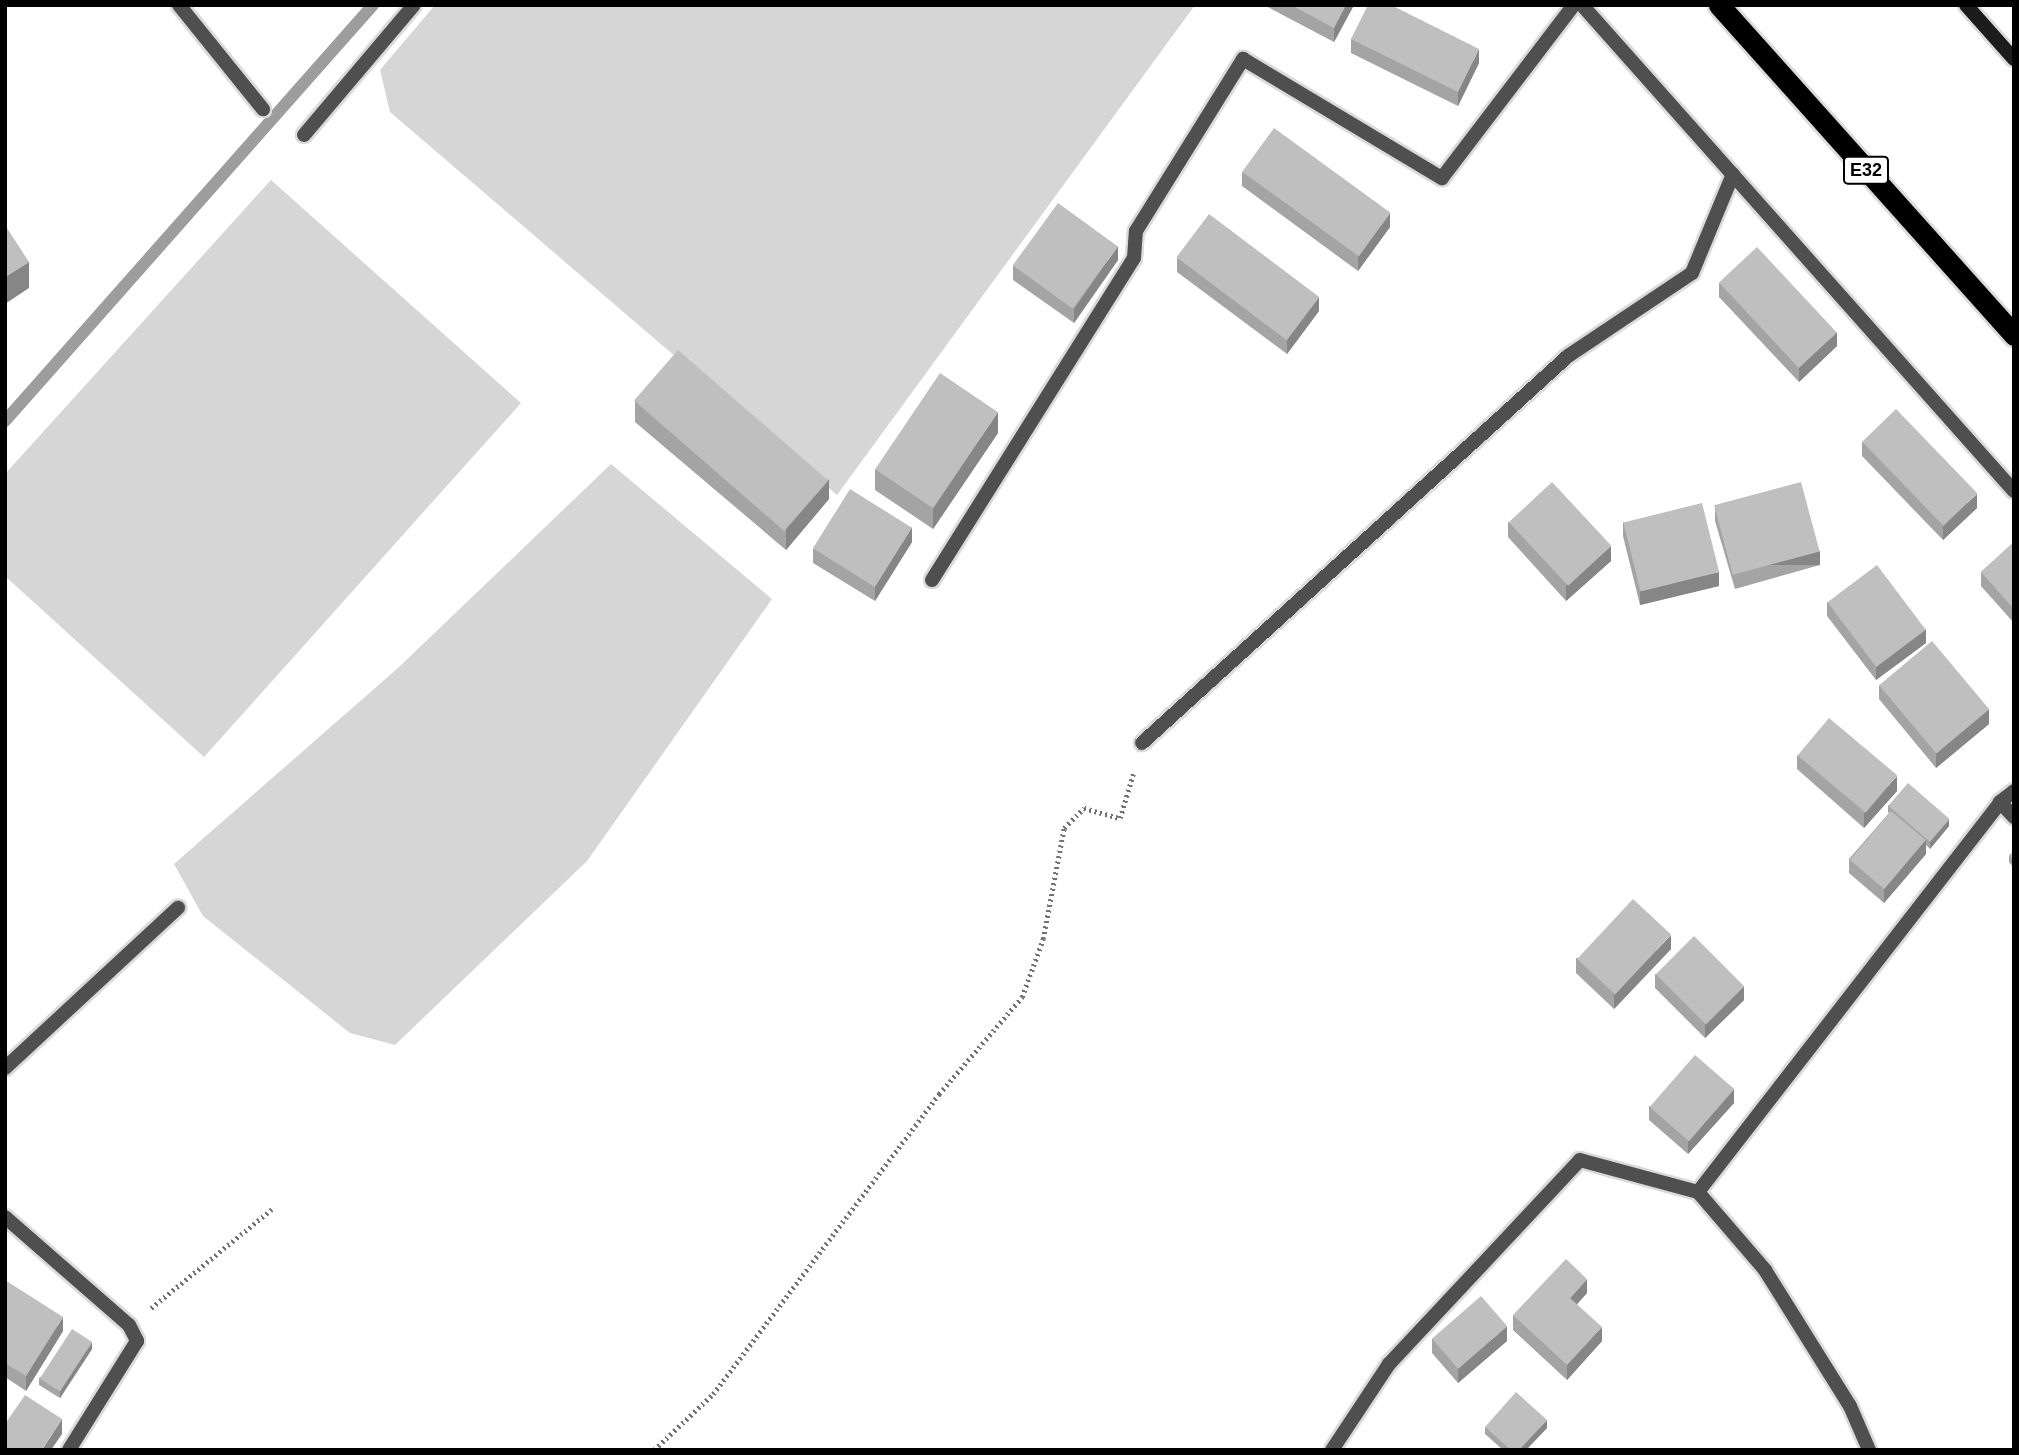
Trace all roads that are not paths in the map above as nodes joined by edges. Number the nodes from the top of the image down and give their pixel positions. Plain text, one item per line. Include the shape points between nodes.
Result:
1 (179, 5) edge
2 (414, 5) edge
3 (1574, 5) edge
4 (1583, 5) edge
5 (1719, 5) edge
6 (1966, 5) edge
7 (2014, 59) edge
8 (263, 109) dead end
9 (303, 135) dead end
10 (1734, 174) junction
11 (2014, 335) edge
12 (2014, 491) edge
13 (932, 580) dead end
14 (1142, 743) road end
15 (2014, 791) edge
16 (2000, 802) junction
17 (2014, 817) edge
18 (178, 908) dead end
19 (5, 1068) edge
20 (1698, 1192) junction
21 (5, 1217) edge
22 (69, 1450) edge
23 (1332, 1450) edge
24 (1869, 1450) edge

1 - 8 street
2 - 9 street
3 - 13 street via 1442,178 1243,59 1136,231 1134,258
4 - 10 street
5 - 11 highway, E32
6 - 7 street
10 - 12 street
10 - 14 street via 1692,273 1568,356
15 - 16 street
16 - 17 street
16 - 20 street
18 - 19 street
20 - 23 street via 1580,1160 1389,1364
20 - 24 street via 1765,1270 1850,1406
21 - 22 street via 129,1325 137,1341

